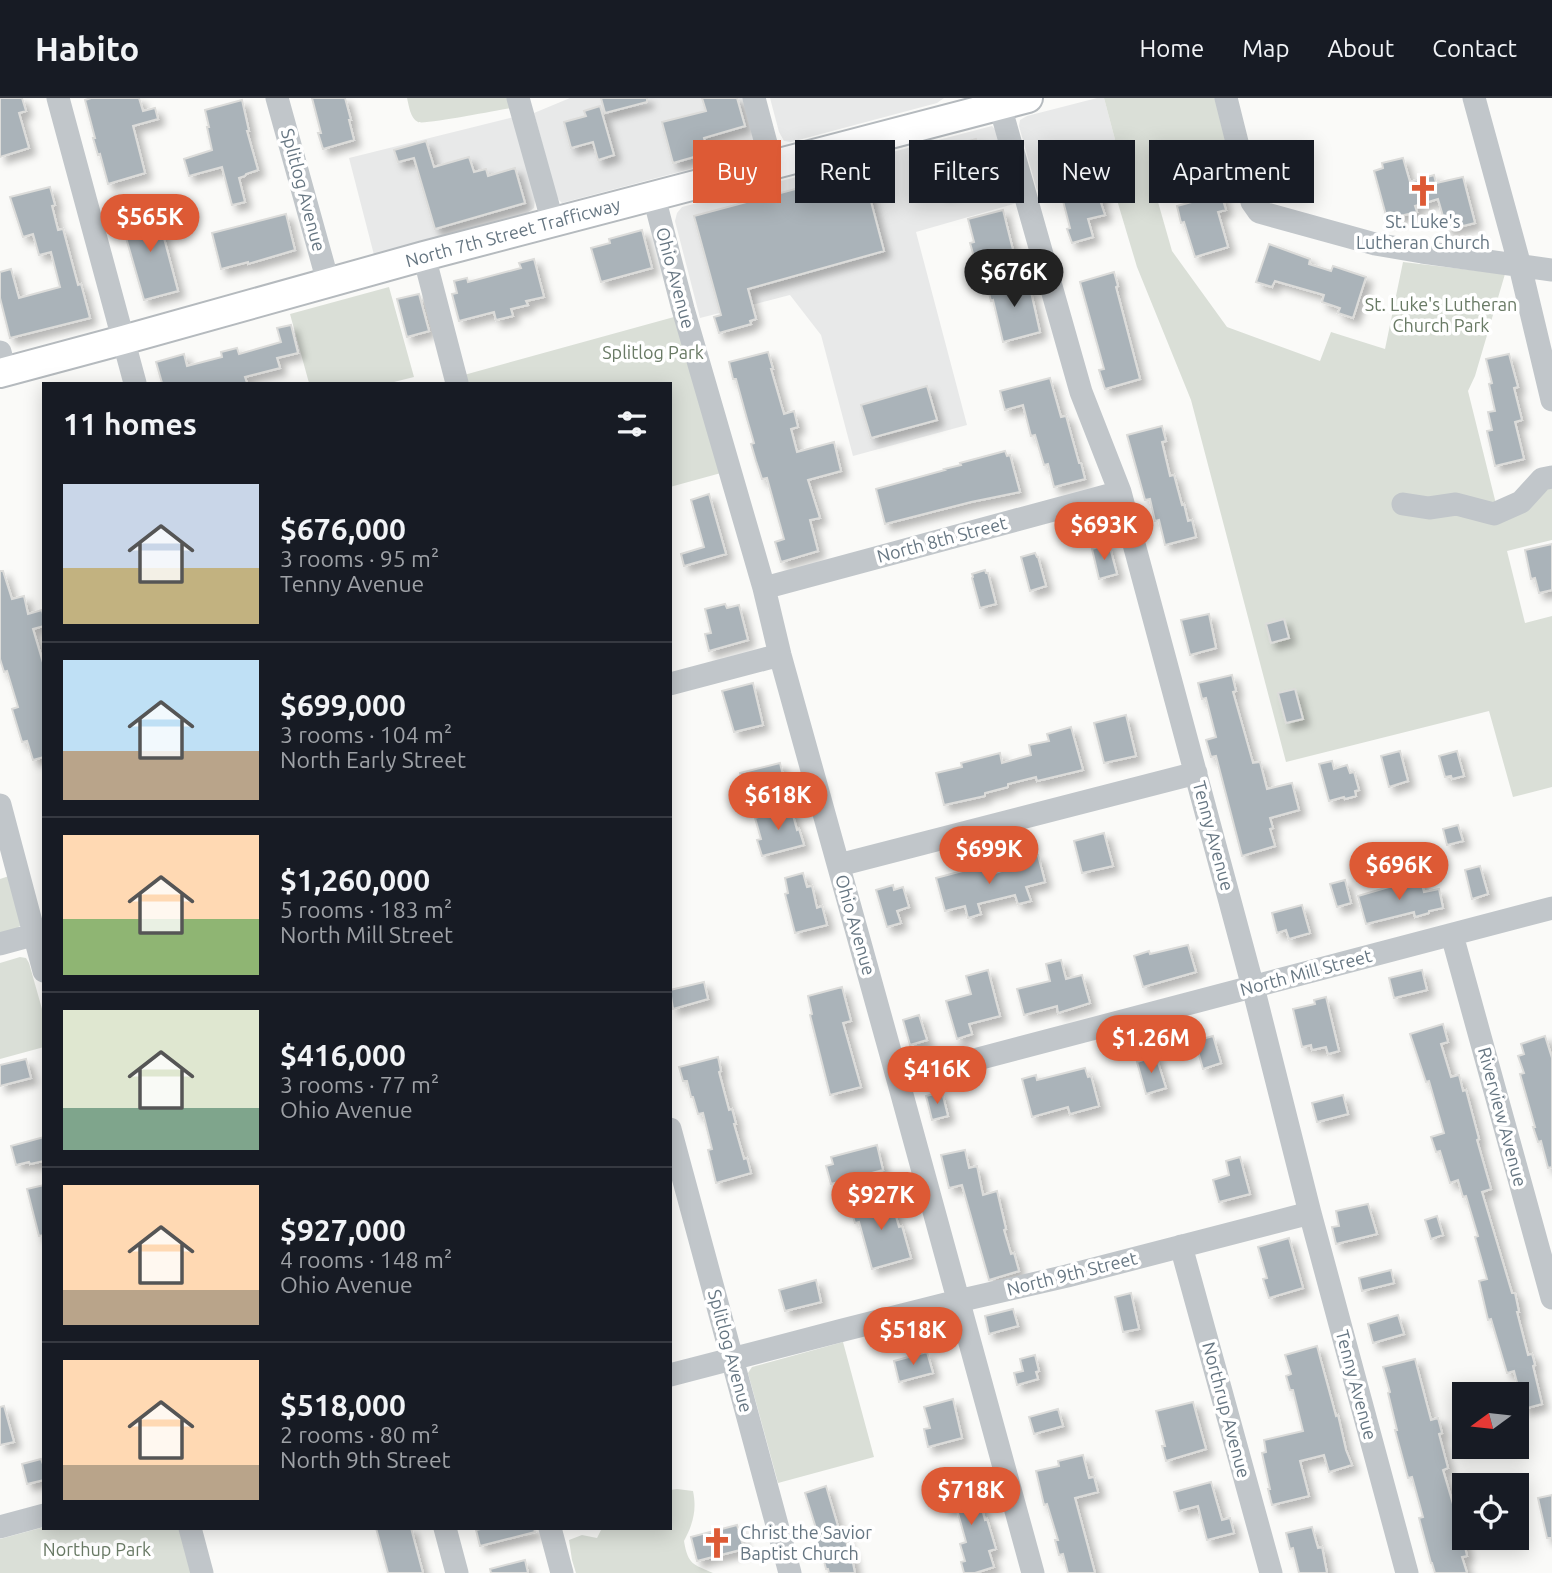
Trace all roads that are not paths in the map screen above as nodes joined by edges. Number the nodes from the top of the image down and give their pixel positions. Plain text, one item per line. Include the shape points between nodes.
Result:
1 (58, 98) edge
2 (278, 98) edge
3 (518, 98) edge
4 (754, 98) edge
5 (1028, 98) edge
6 (1226, 98) edge
7 (1474, 98) edge
8 (1000, 106) junction
9 (960, 107) edge
10 (765, 140) edge
11 (781, 163) edge
12 (693, 187) edge
13 (654, 197) junction
14 (553, 223) junction
15 (424, 256) junction
16 (1520, 266) junction
17 (1552, 270) edge
18 (328, 282) junction
19 (124, 341) junction
20 (2, 365) edge
21 (135, 382) edge
22 (457, 382) edge
23 (1552, 400) edge
24 (1552, 477) edge
25 (1120, 492) junction
26 (1403, 505) dead end
27 (764, 588) junction
28 (780, 655) junction
29 (672, 683) edge
30 (1196, 773) junction
31 (0, 805) edge
32 (839, 865) junction
33 (1552, 908) edge
34 (39, 934) edge
35 (1452, 934) junction
36 (0, 944) edge
37 (42, 956) edge
38 (1253, 987) junction
39 (898, 1080) junction
40 (672, 1136) edge
41 (1310, 1213) junction
42 (1181, 1246) junction
43 (1552, 1298) edge
44 (958, 1301) junction
45 (733, 1359) junction
46 (672, 1375) edge
47 (42, 1516) edge
48 (0, 1527) edge
49 (191, 1530) edge
50 (446, 1530) edge
51 (551, 1530) edge
52 (202, 1573) edge
53 (457, 1573) edge
54 (562, 1573) edge
55 (790, 1573) edge
56 (1033, 1573) edge
57 (1271, 1573) edge
58 (1407, 1573) edge

1 - 19 street
2 - 18 street, Splitlog Avenue
3 - 14 street
4 - 10 street
5 - 8 main road, North 7th Street Trafficway
6 - 16 street via 1252,202 1259,212 1375,244
7 - 16 street
8 - 9 main road, North 7th Street Trafficway
8 - 25 street, Tenny Avenue via 1080,393
9 - 11 main road, North 7th Street Trafficway
12 - 13 main road, North 7th Street Trafficway
13 - 14 main road, North 7th Street Trafficway
13 - 27 street, Ohio Avenue
14 - 15 main road, North 7th Street Trafficway
15 - 18 main road, North 7th Street Trafficway
15 - 22 street
16 - 17 street
16 - 23 street
18 - 19 main road, North 7th Street Trafficway
19 - 20 main road, North 7th Street Trafficway
19 - 21 street
24 - 26 street via 1542,479 1521,502 1494,514 1456,504
25 - 27 street, North 8th Street
25 - 30 street, Tenny Avenue
27 - 28 street, Ohio Avenue
28 - 29 street
28 - 32 street, Ohio Avenue
30 - 32 street
30 - 38 street, Tenny Avenue
31 - 34 street
32 - 39 street, Ohio Avenue
33 - 35 street, North Mill Street
34 - 36 street
34 - 37 street
35 - 38 street, North Mill Street
35 - 43 street, Riverview Avenue
38 - 39 street, North Mill Street
38 - 41 street, Tenny Avenue
39 - 44 street, Ohio Avenue
40 - 45 street, Splitlog Avenue
41 - 42 street, North 9th Street
41 - 58 street, Tenny Avenue
42 - 44 street, North 9th Street
42 - 57 street, Northrup Avenue
44 - 45 street, North 9th Street
44 - 56 street, Ohio Avenue
45 - 46 street, North 9th Street
45 - 55 street, Splitlog Avenue
47 - 48 street
49 - 52 street
50 - 53 street
51 - 54 street

